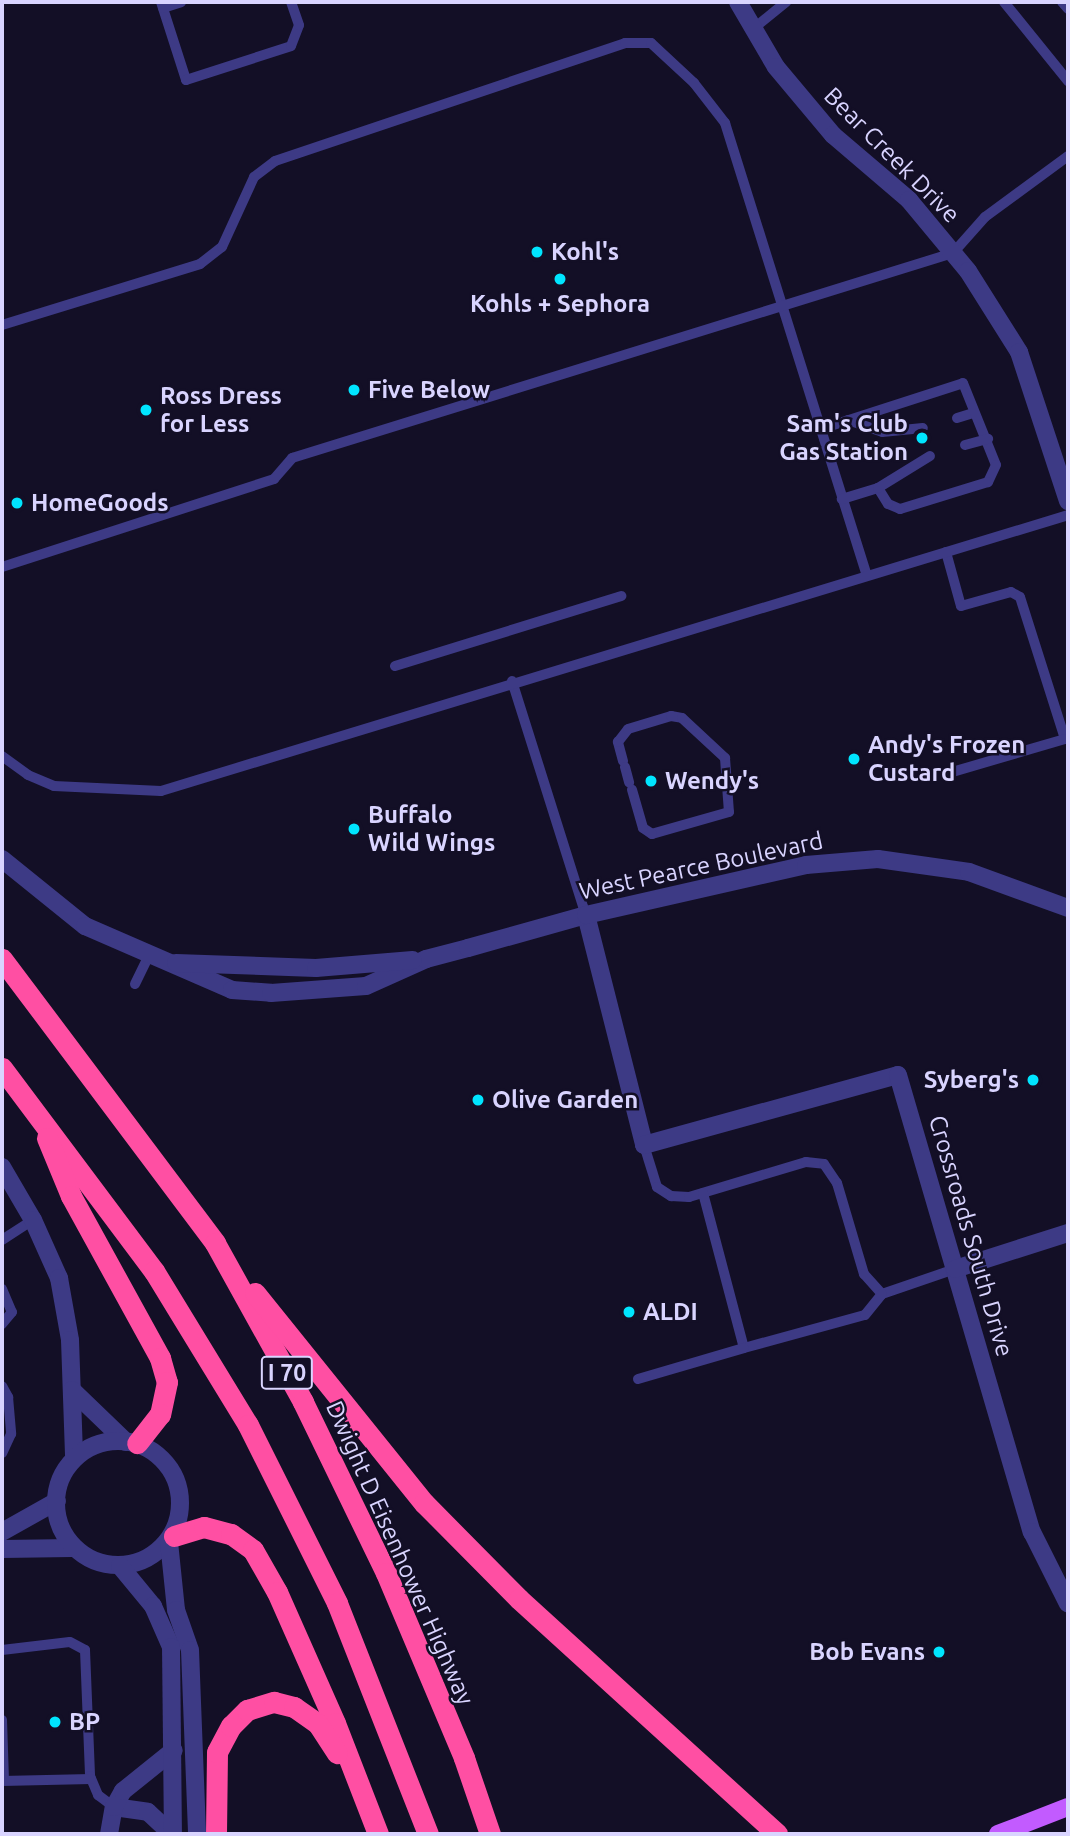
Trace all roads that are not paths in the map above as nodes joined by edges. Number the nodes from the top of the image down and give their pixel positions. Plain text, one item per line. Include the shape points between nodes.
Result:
1 (181, 2) edge
2 (291, 2) edge
3 (737, 2) edge
4 (786, 2) edge
5 (1004, 2) edge
6 (1062, 2) edge
7 (162, 5) edge
8 (1068, 9) edge
9 (754, 29) junction
10 (1068, 81) edge
11 (1068, 156) edge
12 (953, 253) junction
13 (783, 305) junction
14 (2, 325) edge
15 (973, 413) junction
16 (957, 418) dead end
17 (848, 420) junction
18 (923, 428) dead end
19 (821, 429) junction
20 (988, 439) junction
21 (965, 445) dead end
22 (930, 456) dead end
23 (878, 488) junction
24 (842, 499) junction
25 (1068, 501) edge
26 (1068, 515) edge
27 (946, 552) junction
28 (2, 567) edge
29 (867, 575) junction
30 (621, 596) dead end
31 (395, 666) dead end
32 (512, 681) junction
33 (2, 756) edge
34 (624, 764) joint
35 (952, 772) dead end
36 (4, 861) edge
37 (1068, 906) edge
38 (586, 915) junction
39 (2, 959) edge
40 (426, 959) junction
41 (156, 960) junction
42 (135, 984) dead end
43 (2, 1068) edge
44 (34, 1107) junction
45 (644, 1145) junction
46 (2, 1167) edge
47 (703, 1193) junction
48 (33, 1220) junction
49 (1068, 1233) edge
50 (2, 1240) edge
51 (215, 1243) junction
52 (955, 1269) junction
53 (2, 1289) edge
54 (881, 1294) junction
55 (2, 1324) edge
56 (744, 1348) junction
57 (638, 1378) dead end
58 (2, 1386) edge
59 (72, 1390) junction
60 (6, 1406) edge
61 (131, 1442) junction
62 (2, 1454) edge
63 (74, 1457) junction
64 (57, 1501) junction
65 (2, 1532) edge
66 (172, 1539) junction
67 (72, 1548) junction
68 (2, 1549) edge
69 (120, 1566) junction
70 (1064, 1586) edge
71 (1068, 1604) edge
72 (2, 1650) edge
73 (2, 1720) edge
74 (174, 1750) junction
75 (91, 1779) junction
76 (3, 1780) edge
77 (362, 1798) junction
78 (114, 1807) junction
79 (1068, 1807) edge
80 (772, 1832) edge
81 (109, 1834) edge
82 (173, 1834) edge
83 (197, 1834) edge
84 (216, 1834) edge
85 (378, 1834) edge
86 (428, 1834) edge
87 (490, 1834) edge
88 (998, 1834) edge

1 - 7 lane
2 - 7 lane via 299,25 291,46 186,80
3 - 9 street, Bear Creek Drive
4 - 9 lane
5 - 10 lane
6 - 8 lane
9 - 12 street, Bear Creek Drive via 776,67 832,135 909,200
11 - 12 lane via 985,217
12 - 13 lane
12 - 25 street, Bear Creek Drive via 1019,352
13 - 14 lane via 725,123 694,83 651,43 625,43 275,161 254,177 222,247 201,264
13 - 19 lane
13 - 28 lane via 292,458 274,479
15 - 16 lane
15 - 17 lane via 963,383
15 - 20 lane
17 - 18 lane via 882,432
17 - 19 lane
19 - 24 lane
20 - 21 lane
20 - 23 lane via 996,466 988,482 900,509 888,504
22 - 23 lane
23 - 24 lane
24 - 29 lane
26 - 27 lane
27 - 29 lane
27 - 35 lane via 961,606 1011,592 1020,597 1065,739
29 - 32 lane
30 - 31 lane
32 - 33 lane via 161,791 54,786
32 - 38 lane
34 - 34 lane via 618,741 628,729 671,716 682,718 725,758 729,812 652,835 643,828
36 - 41 street, West Pearce Boulevard via 85,926
37 - 38 street, West Pearce Boulevard via 969,872 878,859 806,865
38 - 40 street, West Pearce Boulevard
38 - 45 street
39 - 51 highway, Dwight D Eisenhower Highway / I 70
40 - 41 street, West Pearce Boulevard via 316,968
40 - 41 street, West Pearce Boulevard via 366,986 317,993 232,990
41 - 42 lane
43 - 44 highway, I 70
44 - 61 highway via 71,1196 160,1358 167,1382 160,1414
44 - 86 highway, I 70 via 154,1271 248,1425 337,1603
45 - 47 lane via 657,1187 664,1194 689,1197
45 - 52 street, Crossroads South Drive via 898,1075
46 - 48 street
47 - 54 lane via 806,1162 824,1164 837,1183 864,1274
47 - 56 lane
48 - 50 lane
48 - 59 street via 59,1278 70,1340
49 - 52 street
51 - 80 highway via 424,1503 519,1599
51 - 87 highway, Dwight D Eisenhower Highway / I 70 via 303,1402 386,1573 464,1758
52 - 54 lane
52 - 70 street, Crossroads South Drive via 1032,1532
53 - 55 lane via 12,1312
54 - 56 lane via 865,1315
56 - 57 lane
58 - 60 lane
59 - 61 street
59 - 63 street
60 - 62 lane via 11,1434
61 - 63 street via 95,1444
61 - 66 street via 165,1463 176,1480 181,1499
63 - 64 street via 64,1470
64 - 65 street
64 - 67 street via 63,1533
66 - 69 street via 137,1563
66 - 77 highway via 204,1527 231,1534 253,1550 277,1592 335,1723
66 - 83 street via 176,1610 190,1650
67 - 68 street
67 - 69 street via 97,1563
69 - 74 street via 153,1606 171,1647
70 - 71 street, Crossroads South Drive
72 - 75 lane via 70,1642 85,1650
73 - 76 lane
74 - 78 street via 123,1791
74 - 82 street
75 - 76 lane
75 - 78 lane via 103,1801
77 - 84 highway via 318,1724 294,1707 267,1703 235,1721 217,1752
77 - 85 highway
78 - 81 street
78 - 82 street via 148,1812
79 - 88 main road

